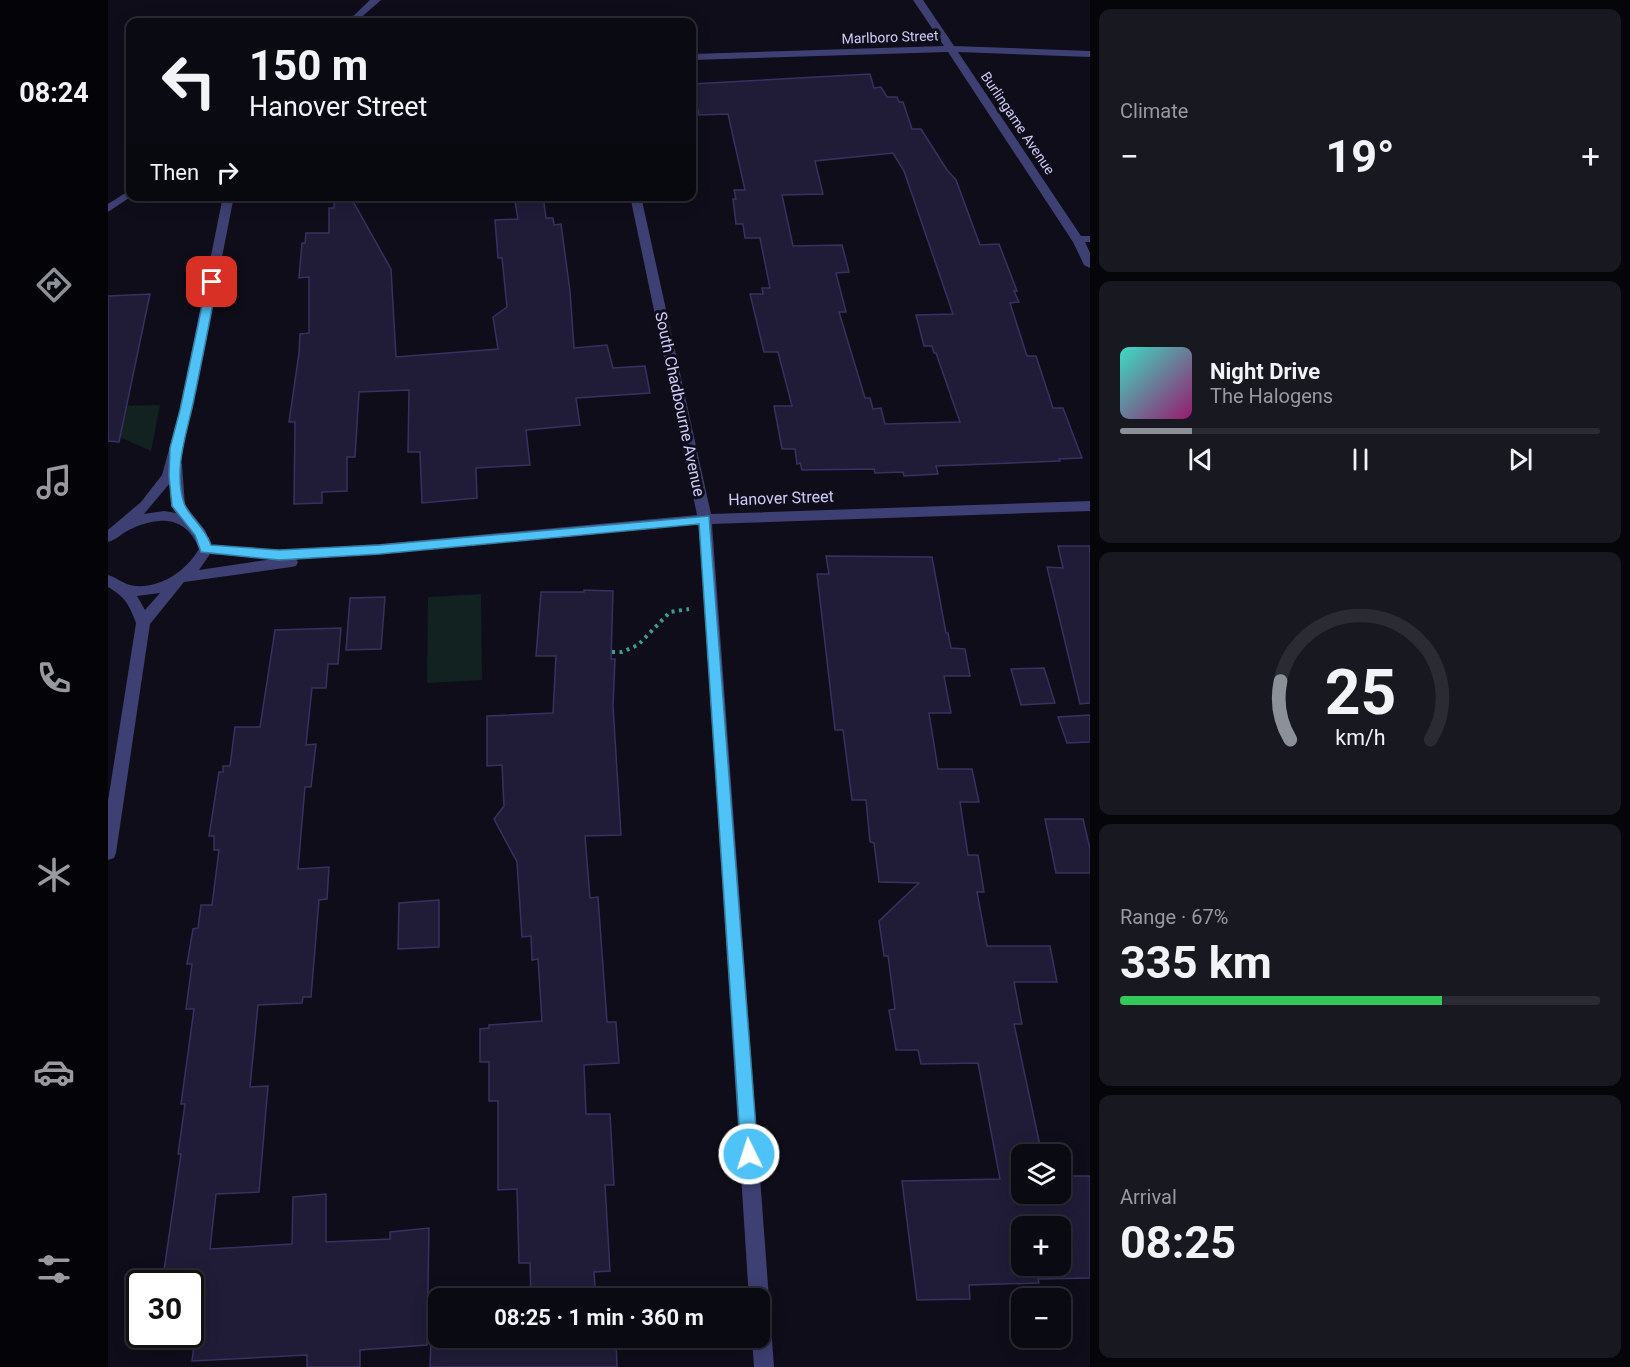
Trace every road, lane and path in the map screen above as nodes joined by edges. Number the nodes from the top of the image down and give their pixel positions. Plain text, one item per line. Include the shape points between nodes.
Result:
1 (376, 0) edge
2 (918, 0) edge
3 (356, 18) edge
4 (951, 49) junction
5 (1090, 54) edge
6 (696, 57) edge
7 (126, 197) edge
8 (228, 201) edge
9 (636, 201) edge
10 (108, 209) edge
11 (1084, 239) edge
12 (1090, 265) edge
13 (176, 448) junction
14 (1090, 506) edge
15 (705, 519) junction
16 (123, 526) junction
17 (195, 527) junction
18 (108, 537) edge
19 (206, 549) junction
20 (366, 550) junction
21 (181, 579) junction
22 (108, 580) edge
23 (108, 585) edge
24 (125, 589) junction
25 (711, 610) junction
26 (143, 623) junction
27 (612, 652) dead end
28 (108, 853) edge
29 (764, 1367) edge

1 - 3 street
2 - 4 street, Burlingame Avenue
4 - 5 street, Marlboro Street
4 - 6 street, Marlboro Street
4 - 11 street, Burlingame Avenue
7 - 10 street
8 - 13 street
9 - 15 street, South Chadbourne Avenue
11 - 12 street, Burlingame Avenue
13 - 16 street via 168,476 146,505
13 - 17 street via 178,506
14 - 15 street, Hanover Street
15 - 20 street, Hanover Street
15 - 25 street, South Chadbourne Avenue
16 - 17 street via 156,516 179,518
16 - 18 street
17 - 19 street
19 - 20 street, Hanover Street via 279,555
19 - 21 street via 201,561
20 - 21 street, Hanover Street
21 - 24 street, Hanover Street via 160,588
21 - 26 street
22 - 24 street, Hanover Street
23 - 24 street, Hanover Street
24 - 26 street
25 - 27 path via 674,610 639,647
25 - 29 street, South Chadbourne Avenue
26 - 28 street

